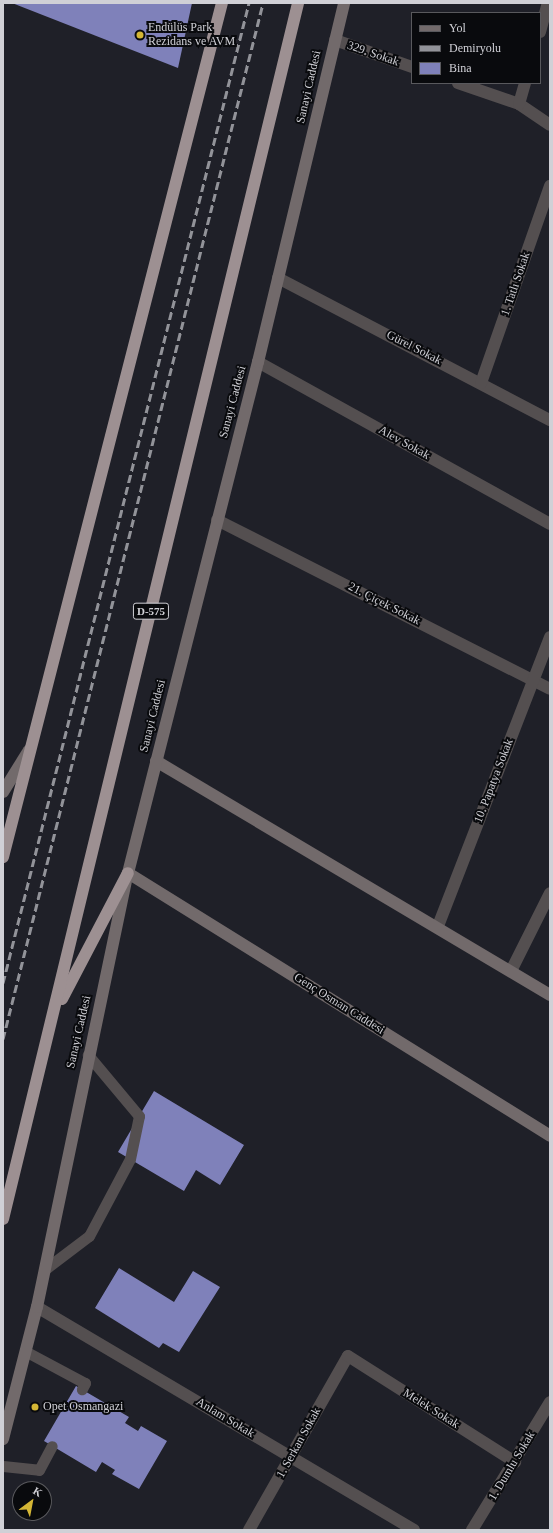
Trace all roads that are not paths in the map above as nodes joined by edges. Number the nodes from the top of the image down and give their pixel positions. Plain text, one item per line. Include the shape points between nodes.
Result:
1 (222, 3) edge
2 (298, 3) edge
3 (344, 3) edge
4 (548, 3) edge
5 (541, 28) edge
6 (334, 40) junction
7 (411, 67) edge
8 (461, 84) edge
9 (525, 84) edge
10 (519, 104) junction
11 (550, 125) edge
12 (550, 186) edge
13 (278, 278) junction
14 (258, 362) junction
15 (481, 383) junction
16 (550, 420) edge
17 (217, 520) junction
18 (550, 524) edge
19 (550, 637) edge
20 (534, 680) junction
21 (550, 689) edge
22 (32, 743) junction
23 (156, 761) junction
24 (3, 792) edge
25 (3, 857) edge
26 (128, 873) junction
27 (550, 893) edge
28 (438, 926) junction
29 (511, 971) junction
30 (550, 995) edge
31 (53, 1016) junction
32 (88, 1055) junction
33 (550, 1136) edge
34 (3, 1219) edge
35 (44, 1270) junction
36 (37, 1307) junction
37 (25, 1351) junction
38 (348, 1356) joint
39 (82, 1389) dead end
40 (548, 1409) edge
41 (3, 1439) edge
42 (52, 1446) dead end
43 (292, 1457) junction
44 (515, 1462) junction
45 (3, 1466) edge
46 (249, 1530) edge
47 (414, 1530) edge
48 (472, 1530) edge

1 - 22 highway
2 - 31 highway, D-575
3 - 6 street, Sanayi Caddesi
4 - 5 street
6 - 7 street, 329. Sokak
6 - 13 street, Sanayi Caddesi
8 - 10 street
9 - 10 street
10 - 11 street
12 - 15 street, 1. Tatlı Sokak
13 - 14 street, Sanayi Caddesi
13 - 15 street, Gürel Sokak
14 - 17 street, Sanayi Caddesi
14 - 18 street, Alev Sokak
15 - 16 street, Gürel Sokak
17 - 20 street, 21. Çiçek Sokak
17 - 23 street, Sanayi Caddesi
19 - 20 street, 10. Papatya Sokak
20 - 21 street, 21. Çiçek Sokak
20 - 28 street, 10. Papatya Sokak
22 - 24 street
22 - 25 highway
23 - 26 street, Sanayi Caddesi
23 - 28 street
26 - 31 highway
26 - 32 street, Sanayi Caddesi
26 - 33 street, Genç Osman Caddesi
27 - 29 street
28 - 29 street
29 - 30 street
31 - 34 highway, D-575
32 - 35 street, Sanayi Caddesi
32 - 35 lane via 139,1116 130,1159 89,1236
35 - 36 street, Sanayi Caddesi
36 - 37 street, Sanayi Caddesi
36 - 43 street, Anlam Sokak
37 - 39 lane via 85,1383
37 - 41 street, Sanayi Caddesi
38 - 43 street, 1. Serkan Sokak
38 - 44 street, Melek Sokak
40 - 44 street, 1. Dumlu Sokak
42 - 45 lane via 39,1470
43 - 46 street, 1. Serkan Sokak
43 - 47 street, Anlam Sokak
44 - 48 street, 1. Dumlu Sokak

